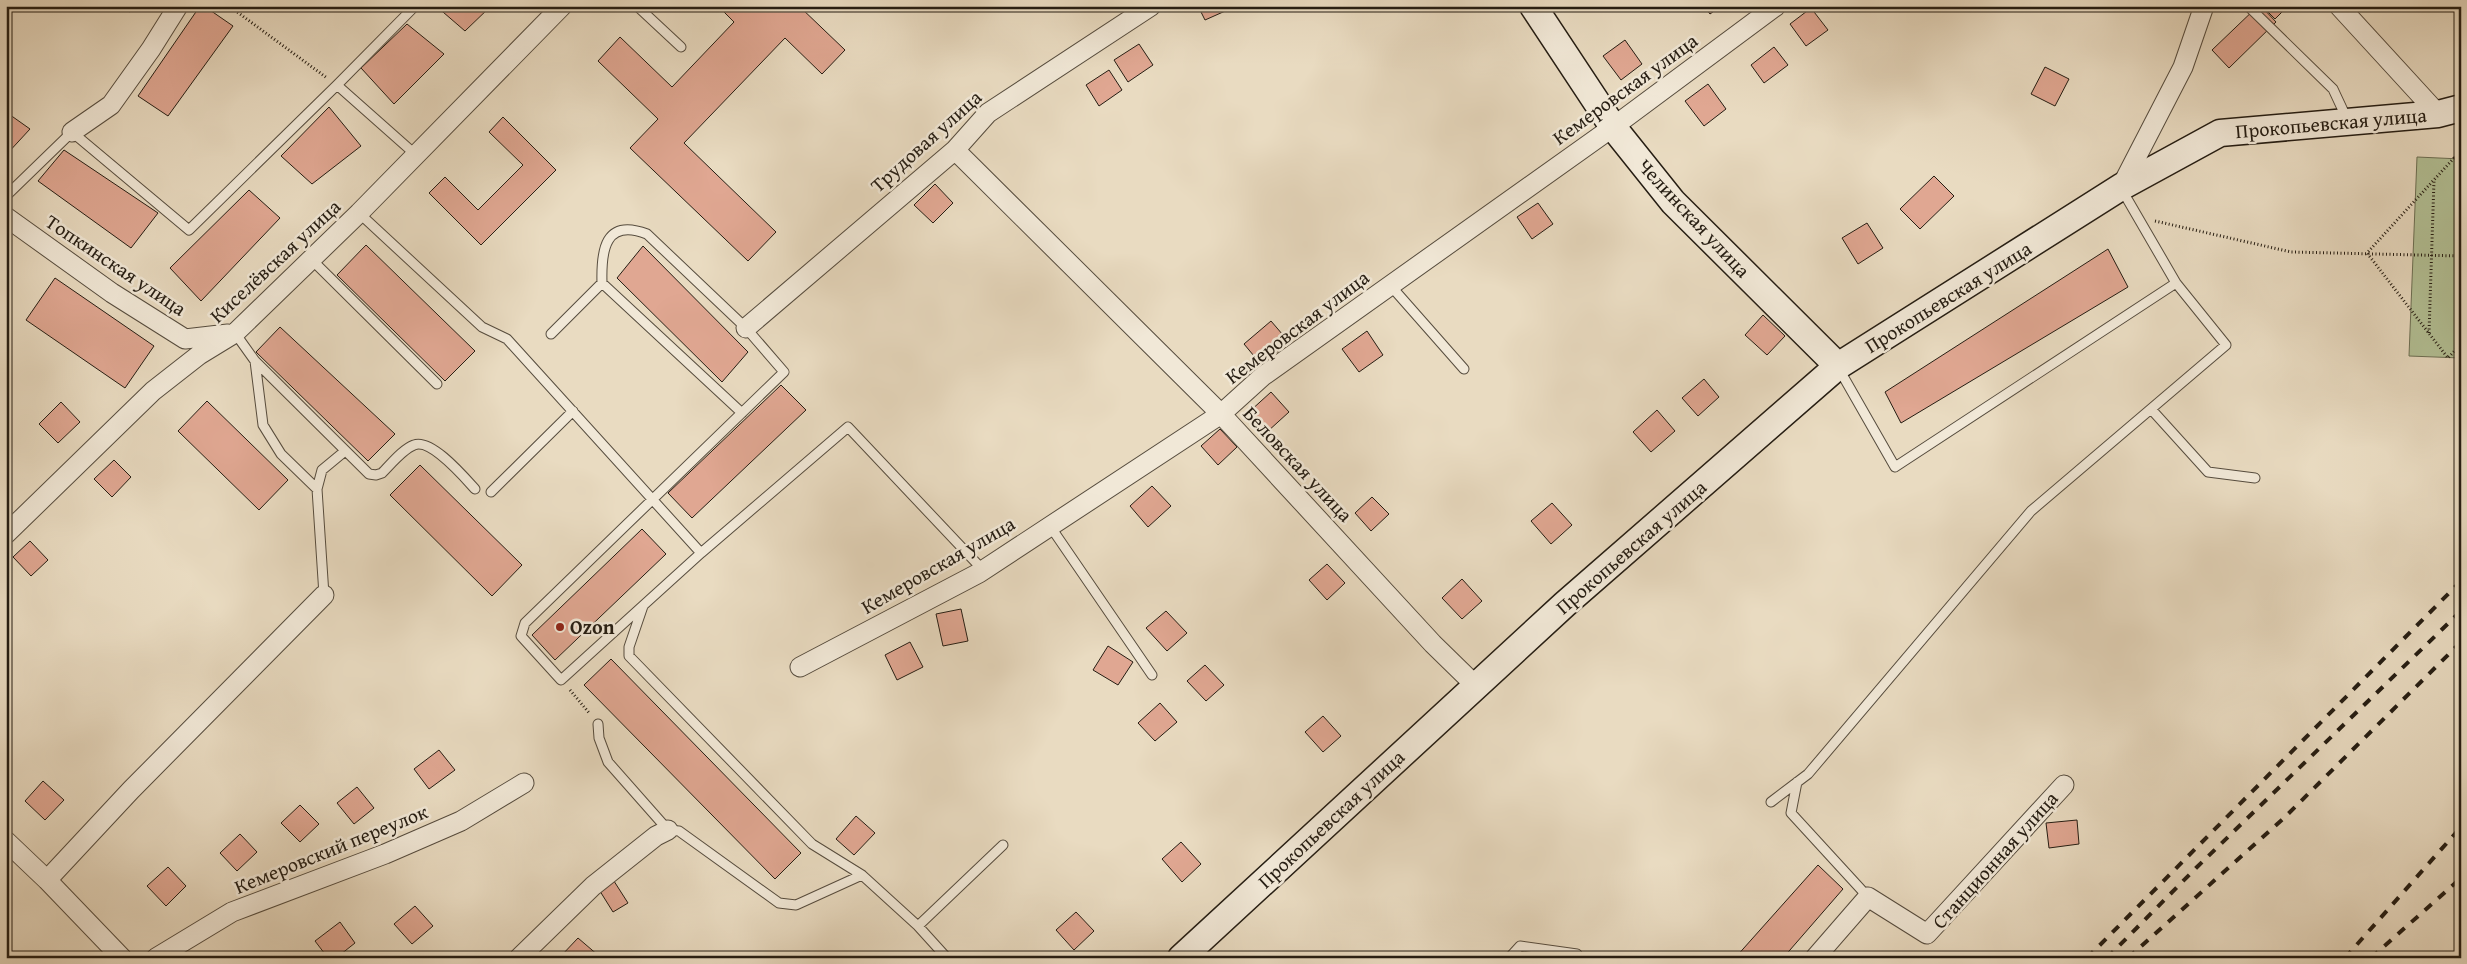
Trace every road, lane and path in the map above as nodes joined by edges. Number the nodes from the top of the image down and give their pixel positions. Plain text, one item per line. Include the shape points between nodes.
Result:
1 (178, 6) edge
2 (229, 6) edge
3 (415, 6) edge
4 (562, 6) edge
5 (637, 6) edge
6 (1151, 6) edge
7 (1533, 6) edge
8 (1776, 6) edge
9 (2204, 6) edge
10 (2248, 6) edge
11 (2339, 6) edge
12 (681, 47) dead end
13 (338, 85) junction
14 (2450, 111) edge
15 (2348, 122) junction
16 (1613, 127) junction
17 (72, 132) junction
18 (954, 150) junction
19 (416, 156) junction
20 (2461, 166) edge
21 (2434, 180) junction
22 (2121, 188) junction
23 (6, 196) edge
24 (359, 213) junction
25 (6, 217) edge
26 (2138, 217) junction
27 (2367, 254) junction
28 (2432, 255) junction
29 (2461, 256) edge
30 (311, 259) junction
31 (602, 283) junction
32 (2176, 283) junction
33 (1390, 285) junction
34 (746, 328) junction
35 (235, 334) junction
36 (552, 334) dead end
37 (2429, 334) junction
38 (2461, 344) edge
39 (254, 361) junction
40 (1838, 366) junction
41 (1464, 369) dead end
42 (437, 384) dead end
43 (2151, 409) junction
44 (573, 411) junction
45 (742, 414) junction
46 (1221, 414) junction
47 (345, 451) junction
48 (2255, 478) dead end
49 (317, 489) junction
50 (475, 489) dead end
51 (490, 492) dead end
52 (654, 501) junction
53 (1050, 526) junction
54 (6, 534) edge
55 (701, 552) junction
56 (983, 570) junction
57 (324, 595) joint
58 (644, 604) junction
59 (800, 667) dead end
60 (1152, 675) dead end
61 (561, 680) junction
62 (1476, 686) junction
63 (598, 724) joint
64 (524, 782) dead end
65 (1797, 782) junction
66 (2064, 785) dead end
67 (1771, 802) dead end
68 (668, 830) junction
69 (6, 841) edge
70 (1002, 845) dead end
71 (862, 875) junction
72 (47, 880) junction
73 (1868, 897) junction
74 (918, 926) junction
75 (1578, 954) dead end
76 (122, 958) edge
77 (156, 958) edge
78 (519, 958) edge
79 (947, 958) edge
80 (1181, 958) edge
81 (1509, 958) edge
82 (1815, 958) edge

1 - 17 street via 111,105
2 - 13 path
3 - 13 lane
4 - 19 street, Киселёвская улица
5 - 12 lane
6 - 18 street, Трудовая улица via 988,112
7 - 16 main road, Челинская улица
8 - 16 street, Кемеровская улица
9 - 22 street via 2182,67
10 - 15 lane via 2333,89
11 - 14 street, Прокопьевская улица
13 - 17 lane via 188,230
13 - 19 lane
14 - 15 main road, Прокопьевская улица
15 - 22 main road, Прокопьевская улица via 2220,133
16 - 33 street, Кемеровская улица
16 - 40 main road, Челинская улица via 1673,202
17 - 23 lane
18 - 34 street, Трудовая улица
18 - 46 street, Беловская улица
19 - 24 street, Киселёвская улица
20 - 21 path via 2454,158
21 - 27 path
21 - 28 path
22 - 26 lane
22 - 40 main road, Прокопьевская улица
24 - 30 street, Киселёвская улица
24 - 44 lane via 482,327 507,339
25 - 35 street, Топкинская улица via 112,293 185,339
26 - 27 path via 2291,252
26 - 32 lane
27 - 28 path
27 - 37 path
28 - 29 path
28 - 37 path
30 - 35 street, Киселёвская улица
30 - 42 lane
31 - 34 lane via 601,258 605,244 618,231 636,230 648,234
31 - 36 lane
31 - 45 lane
32 - 40 lane via 1895,467
32 - 43 lane via 2226,345
33 - 41 lane
33 - 46 street, Кемеровская улица via 1264,376
34 - 45 lane via 784,372
35 - 39 lane
35 - 54 street, Киселёвская улица via 199,355 153,391
37 - 38 path via 2448,358
39 - 47 lane
39 - 49 lane via 264,425 281,454
40 - 62 main road, Прокопьевская улица
43 - 48 lane via 2208,472
43 - 65 lane via 2031,511 1886,684 1808,774
44 - 51 lane
44 - 52 lane
45 - 52 lane
46 - 53 street, Кемеровская улица
46 - 62 street, Беловская улица via 1433,644
47 - 49 lane via 322,470
47 - 50 lane via 369,474 376,475 420,443 435,449
49 - 57 lane
52 - 55 lane
52 - 61 lane via 521,629 521,636
53 - 56 street, Кемеровская улица
53 - 60 lane
55 - 56 lane via 848,427
55 - 58 lane
56 - 59 street, Кемеровская улица
57 - 72 street
58 - 61 lane
58 - 71 lane via 629,656 812,844
61 - 63 path
62 - 80 main road, Прокопьевская улица
63 - 68 lane via 608,762
64 - 77 street, Кемеровский переулок via 461,821 385,854 232,912
65 - 67 lane
65 - 73 lane via 1791,813
66 - 73 street, Станционная улица via 1927,934
68 - 71 lane via 679,831 779,903 796,905
68 - 78 street via 592,886
69 - 72 street
70 - 74 lane
71 - 74 lane
72 - 76 street
73 - 82 street
74 - 79 lane
75 - 81 lane via 1520,946

